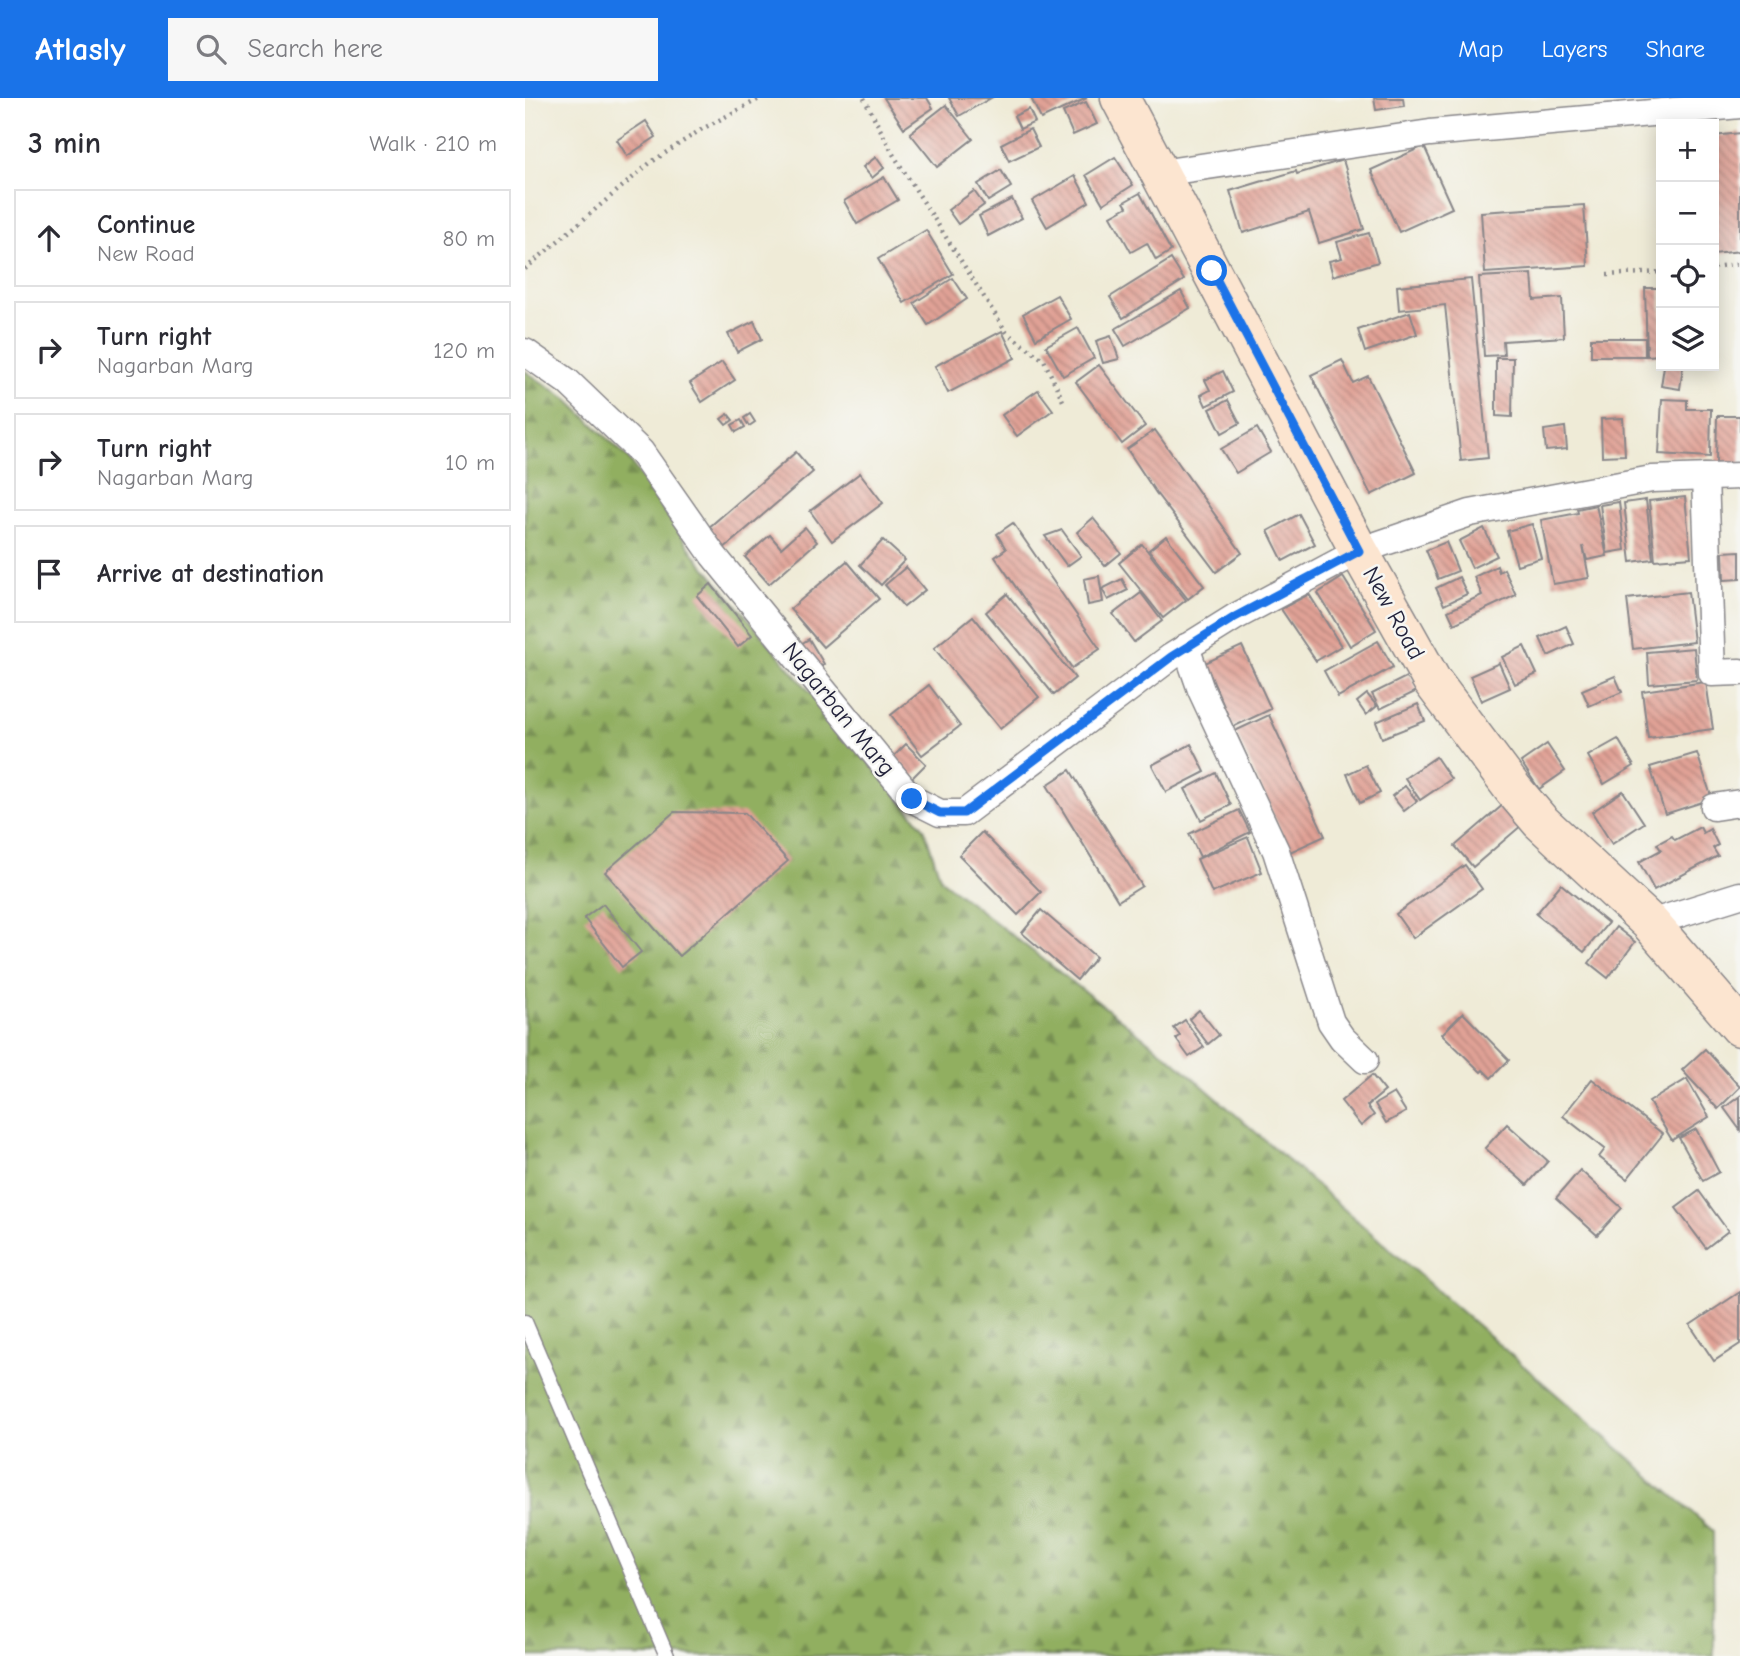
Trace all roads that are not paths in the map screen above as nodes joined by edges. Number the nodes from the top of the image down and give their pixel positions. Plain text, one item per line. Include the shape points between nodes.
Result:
1 (1120, 98) edge
2 (1740, 105) edge
3 (1160, 173) junction
4 (525, 352) edge
5 (1740, 476) edge
6 (1705, 477) junction
7 (1359, 551) junction
8 (1186, 647) junction
9 (1740, 672) edge
10 (1740, 803) edge
11 (1714, 807) dead end
12 (1740, 895) edge
13 (1650, 923) junction
14 (1740, 1027) edge
15 (1365, 1060) dead end
16 (525, 1322) edge
17 (667, 1656) edge

1 - 3 street, New Road
2 - 3 street via 1430,133
3 - 7 street, New Road
4 - 8 street, Nagarban Marg via 568,382 641,453 713,555 912,799 940,813 964,813
5 - 6 street, Nagarban Marg
6 - 7 street, Nagarban Marg via 1653,479 1470,513
6 - 9 street via 1711,673
7 - 8 street, Nagarban Marg
7 - 13 street, New Road via 1432,681 1513,789 1540,821
8 - 15 street via 1201,690 1276,851 1331,1022
10 - 11 street
12 - 13 street
13 - 14 street, New Road
16 - 17 lane

